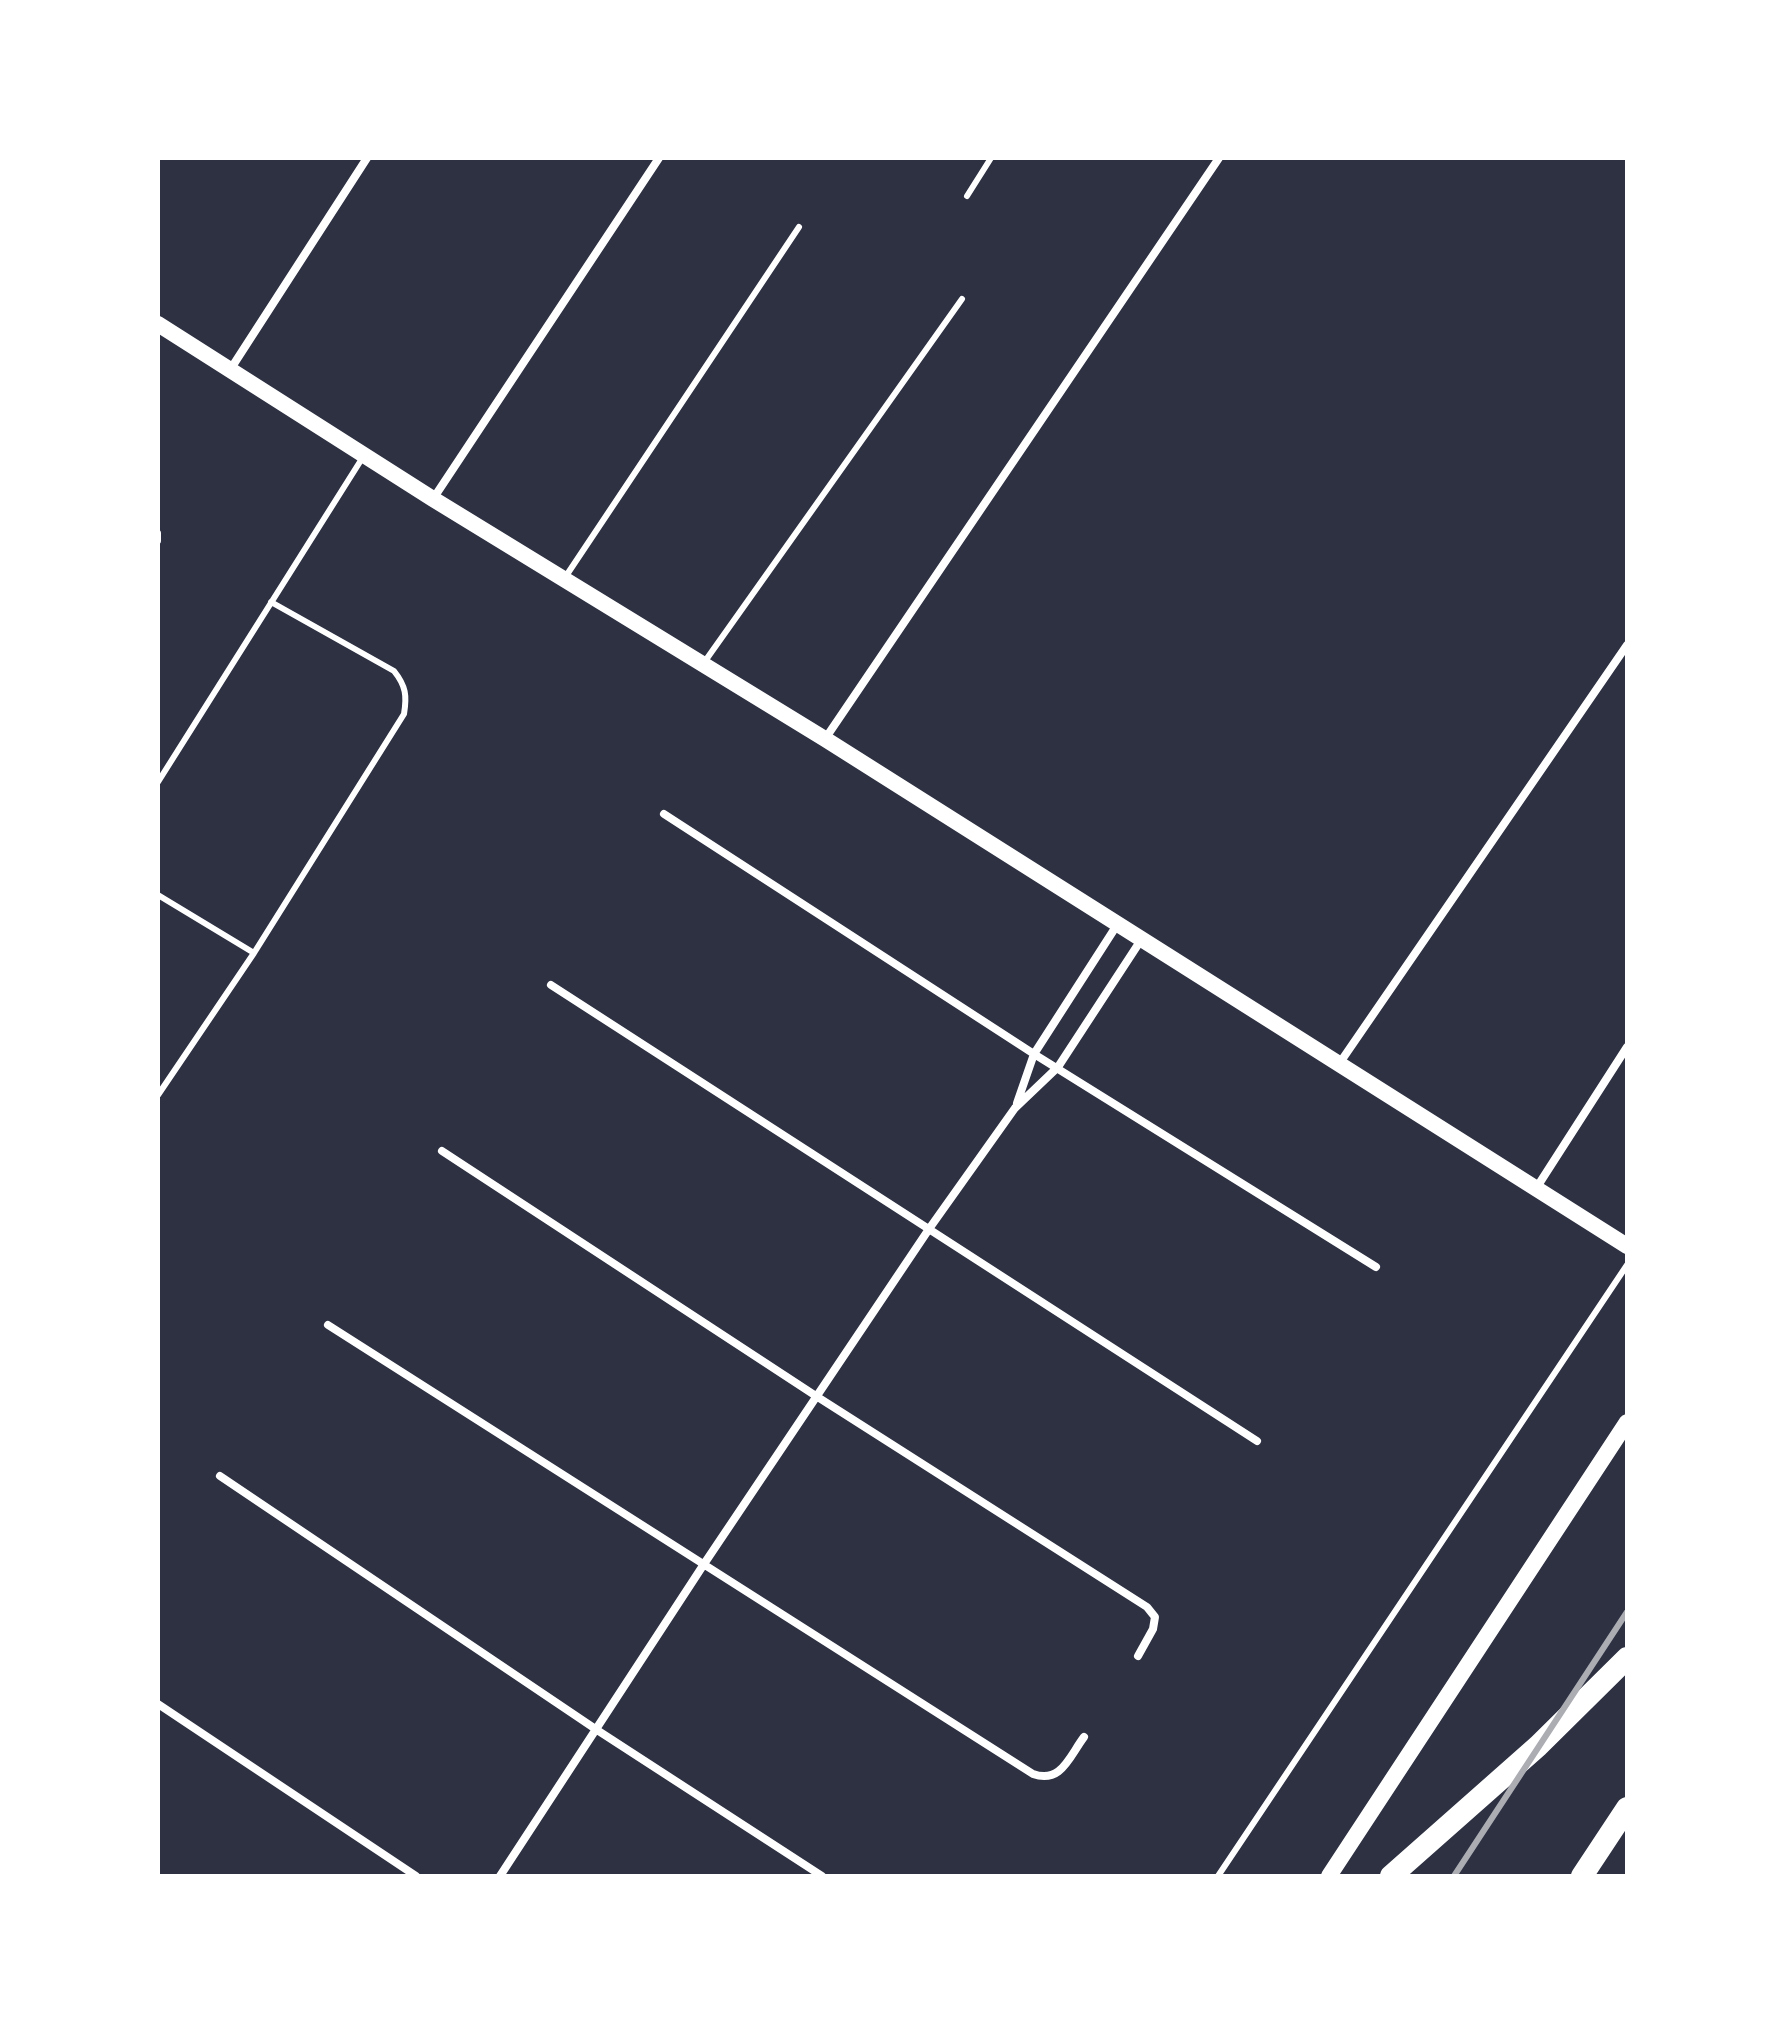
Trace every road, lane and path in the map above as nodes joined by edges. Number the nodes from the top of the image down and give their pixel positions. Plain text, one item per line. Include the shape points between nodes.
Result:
1 (367, 158) edge
2 (659, 158) edge
3 (991, 158) edge
4 (1219, 158) edge
5 (967, 196) dead end
6 (799, 227) dead end
7 (962, 299) dead end
8 (158, 324) edge
9 (229, 370) junction
10 (364, 455) junction
11 (433, 499) junction
12 (158, 533) edge
13 (158, 541) edge
14 (564, 579) junction
15 (271, 602) junction
16 (1627, 645) edge
17 (703, 664) junction
18 (825, 739) junction
19 (158, 782) edge
20 (664, 814) dead end
21 (158, 895) edge
22 (1117, 925) junction
23 (1141, 940) junction
24 (254, 953) junction
25 (551, 985) dead end
26 (1627, 1047) edge
27 (1034, 1054) junction
28 (1338, 1065) junction
29 (1058, 1067) junction
30 (158, 1095) edge
31 (1015, 1108) junction
32 (442, 1151) dead end
33 (1537, 1187) junction
34 (929, 1229) junction
35 (1627, 1246) edge
36 (1627, 1265) edge
37 (1376, 1267) dead end
38 (328, 1325) dead end
39 (816, 1396) junction
40 (1627, 1422) edge
41 (1257, 1441) dead end
42 (220, 1476) dead end
43 (704, 1564) junction
44 (1138, 1656) dead end
45 (1627, 1658) edge
46 (158, 1704) edge
47 (597, 1730) junction
48 (1084, 1737) dead end
49 (1627, 1808) edge
50 (416, 1876) edge
51 (500, 1876) edge
52 (822, 1876) edge
53 (1218, 1876) edge
54 (1329, 1876) edge
55 (1391, 1876) edge
56 (1582, 1876) edge

1 - 9 street
2 - 11 street
3 - 5 lane
4 - 18 street
6 - 14 lane
7 - 17 lane
8 - 9 main road
9 - 10 main road
10 - 11 main road
10 - 15 lane
11 - 14 main road
12 - 13 lane
14 - 17 main road
15 - 19 lane
15 - 24 lane via 394,671 405,684 407,699 404,714
16 - 28 street
17 - 18 main road
18 - 22 main road
20 - 27 street
21 - 24 lane
22 - 23 main road
22 - 27 street
23 - 28 main road
23 - 29 street
24 - 30 lane
25 - 34 street
26 - 33 street
27 - 29 street
27 - 31 street
28 - 33 main road
29 - 31 street
29 - 37 street
31 - 34 street
32 - 39 street
33 - 35 main road
34 - 39 street
34 - 41 street
36 - 53 lane
38 - 43 street
39 - 43 street
39 - 44 street via 1147,1607 1155,1617 1153,1629
40 - 54 main road
42 - 47 street
43 - 47 street
43 - 48 street via 1033,1774 1057,1774
45 - 55 highway via 1538,1746
46 - 50 street
47 - 51 street
47 - 52 street
49 - 56 highway

